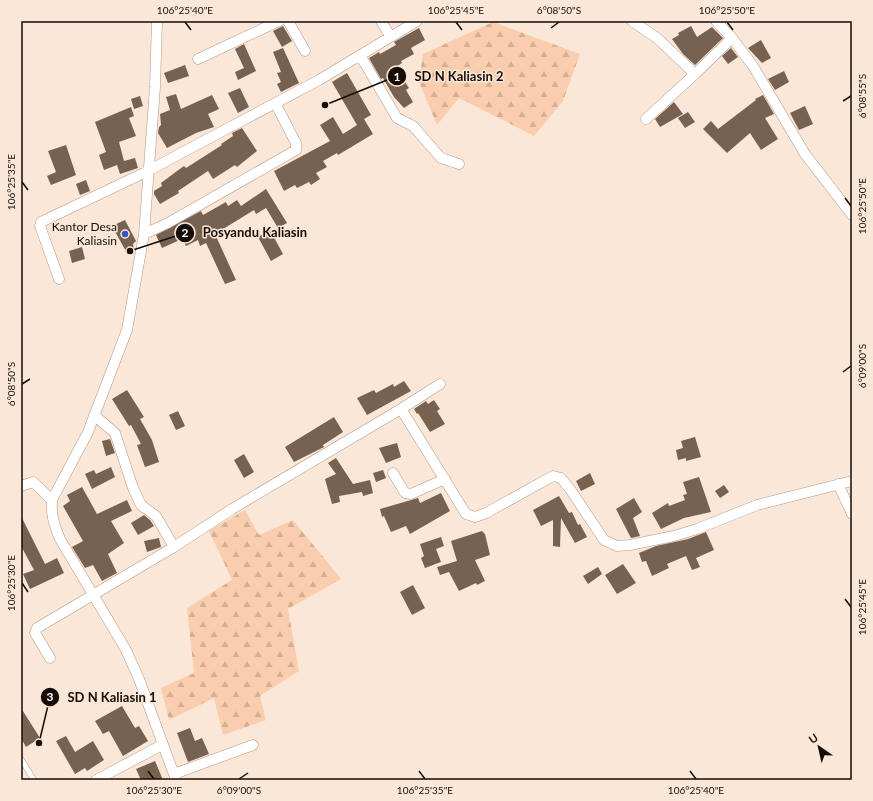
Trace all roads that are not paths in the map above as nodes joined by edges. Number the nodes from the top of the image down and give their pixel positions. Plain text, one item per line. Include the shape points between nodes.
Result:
1 (157, 21) edge
2 (279, 21) edge
3 (288, 21) edge
4 (381, 21) edge
5 (417, 21) edge
6 (632, 21) edge
7 (716, 21) edge
8 (390, 36) junction
9 (732, 38) junction
10 (305, 51) dead end
11 (360, 55) junction
12 (198, 59) dead end
13 (695, 74) junction
14 (275, 103) junction
15 (646, 119) dead end
16 (459, 164) dead end
17 (148, 171) junction
18 (852, 215) edge
19 (144, 234) junction
20 (59, 279) dead end
21 (440, 384) dead end
22 (401, 409) junction
23 (94, 415) junction
24 (393, 473) dead end
25 (445, 479) junction
26 (852, 481) edge
27 (838, 484) junction
28 (21, 486) edge
29 (52, 500) junction
30 (852, 514) edge
31 (174, 547) junction
32 (94, 594) junction
33 (50, 658) dead end
34 (162, 745) junction
35 (253, 745) dead end
36 (21, 759) edge
37 (175, 777) edge
38 (34, 780) edge
39 (96, 780) edge

1 - 17 street
2 - 12 street
3 - 10 street
4 - 8 street
5 - 8 street
6 - 13 street via 657,38
7 - 9 street
8 - 11 street
9 - 13 street
9 - 18 street via 752,66 805,154
11 - 14 street
11 - 16 street via 397,118 413,126 441,158
13 - 15 street
14 - 17 street
14 - 19 street via 296,143 296,150
17 - 19 street
17 - 20 street via 41,222 40,226
19 - 23 street via 127,330
21 - 22 street
22 - 25 street
22 - 31 street via 226,513
23 - 29 street via 88,432
23 - 31 street via 115,433 140,505 156,516
24 - 25 street via 405,493 411,494
25 - 27 street via 466,514 475,517 553,476 561,478 604,540 617,546 674,536 757,506
26 - 27 street
27 - 30 street
28 - 29 street via 33,482
29 - 32 street via 54,526
31 - 32 street
32 - 33 street via 36,629 35,634
32 - 34 street via 126,650
34 - 37 street
34 - 39 street
35 - 37 street
36 - 38 lane

